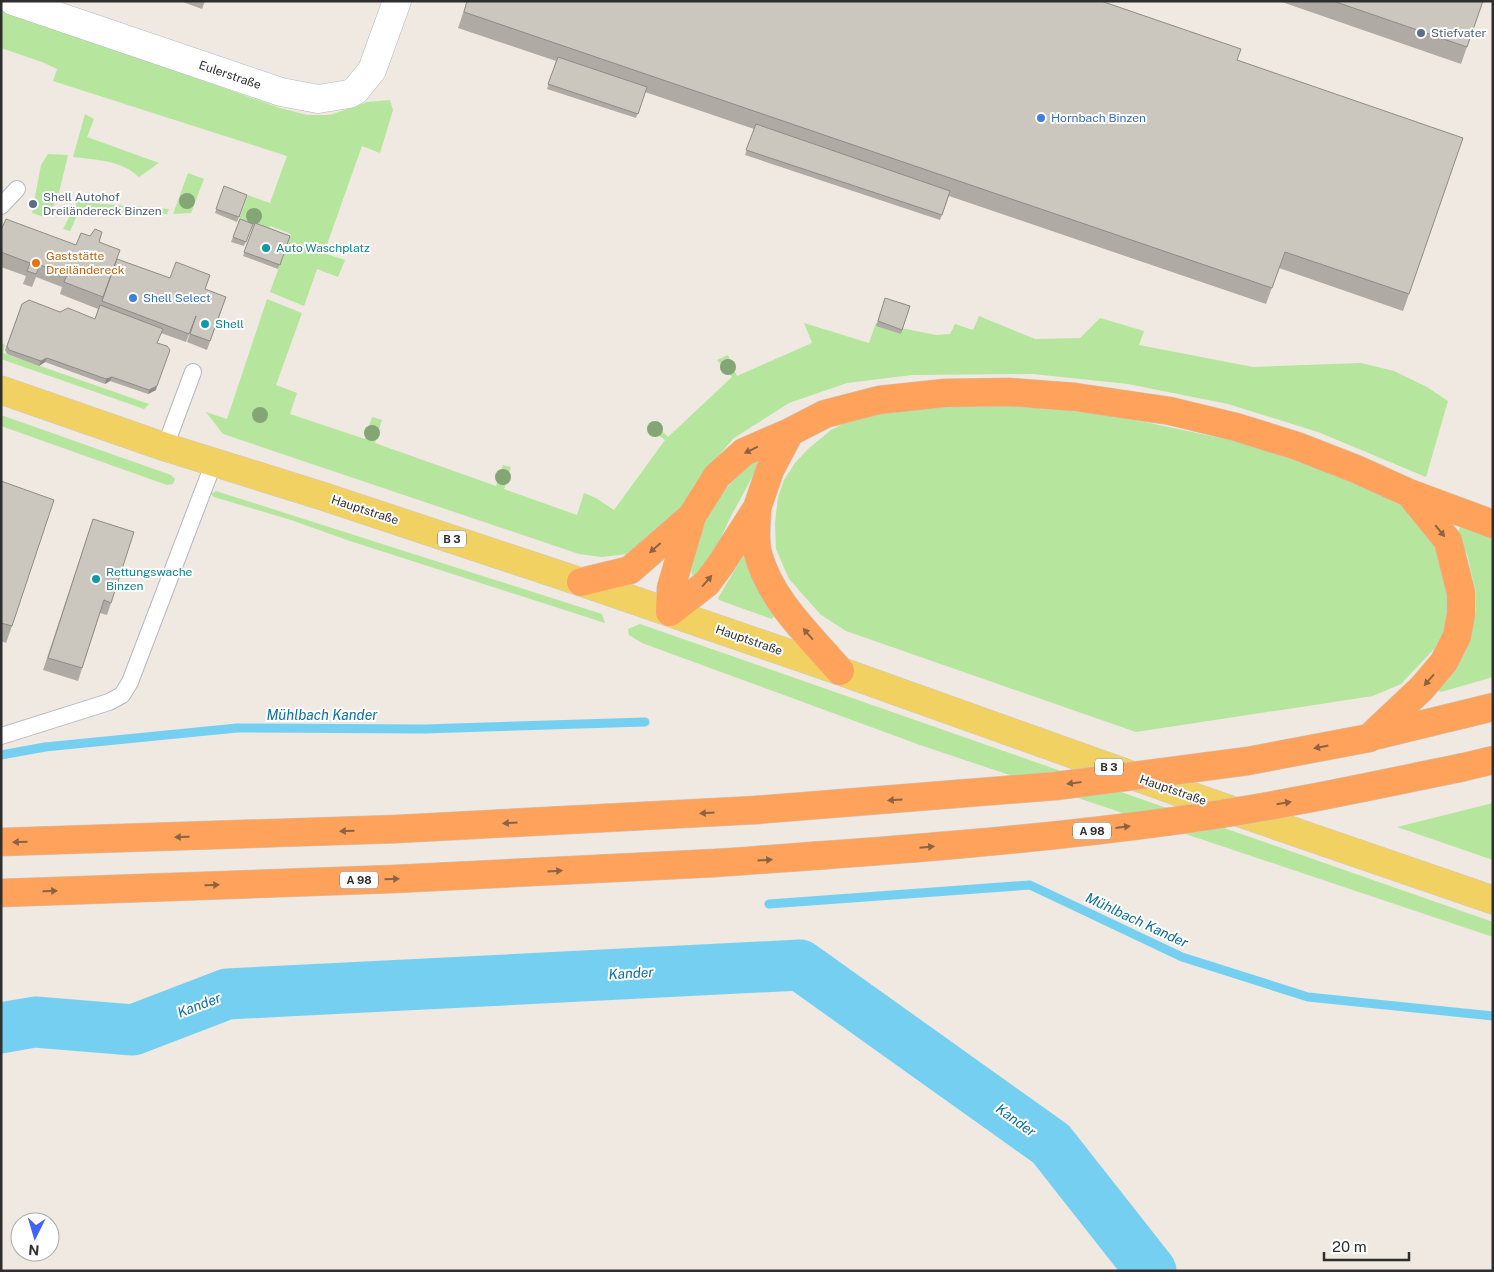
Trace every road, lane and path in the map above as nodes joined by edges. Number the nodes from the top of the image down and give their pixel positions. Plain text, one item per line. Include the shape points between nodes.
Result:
1 (13, 1) edge
2 (397, 1) edge
3 (17, 189) dead end
4 (1, 206) edge
5 (193, 372) dead end
6 (1, 390) edge
7 (790, 432) junction
8 (165, 447) junction
9 (214, 462) junction
10 (1409, 493) junction
11 (757, 508) junction
12 (692, 516) junction
13 (1493, 524) edge
14 (581, 582) junction
15 (670, 612) junction
16 (840, 671) junction
17 (1493, 707) edge
18 (1, 736) edge
19 (1369, 738) junction
20 (1493, 760) edge
21 (1, 842) edge
22 (1, 892) edge
23 (1493, 900) edge

1 - 2 street, Eulerstraße via 281,92 318,99 352,92 372,70
3 - 4 lane
5 - 8 lane
6 - 8 main road, Hauptstraße / B 3
7 - 10 highway via 825,414 879,400 945,393 1009,392 1075,397 1170,411 1236,427 1296,446
7 - 11 highway via 770,470
7 -> 12 highway via 744,452 717,476
8 - 9 main road, Hauptstraße / B 3
9 - 14 main road, Hauptstraße / B 3
9 - 18 lane via 130,682 122,695
10 - 13 highway
10 -> 19 highway via 1448,541 1461,593 1461,614 1457,636 1444,662 1422,688
15 -> 11 highway via 707,583
16 -> 11 highway via 774,593 757,552
12 -> 14 highway via 630,570
12 - 15 highway via 671,588
14 - 15 main road, Hauptstraße / B 3
15 - 16 main road, Hauptstraße / B 3
16 - 23 main road, Hauptstraße / B 3
17 - 19 highway
19 -> 21 highway, bridge via 1248,761 1056,786 756,810 378,830
22 -> 20 highway, A 98, bridge via 394,879 716,863 1015,840 1174,821 1331,795

